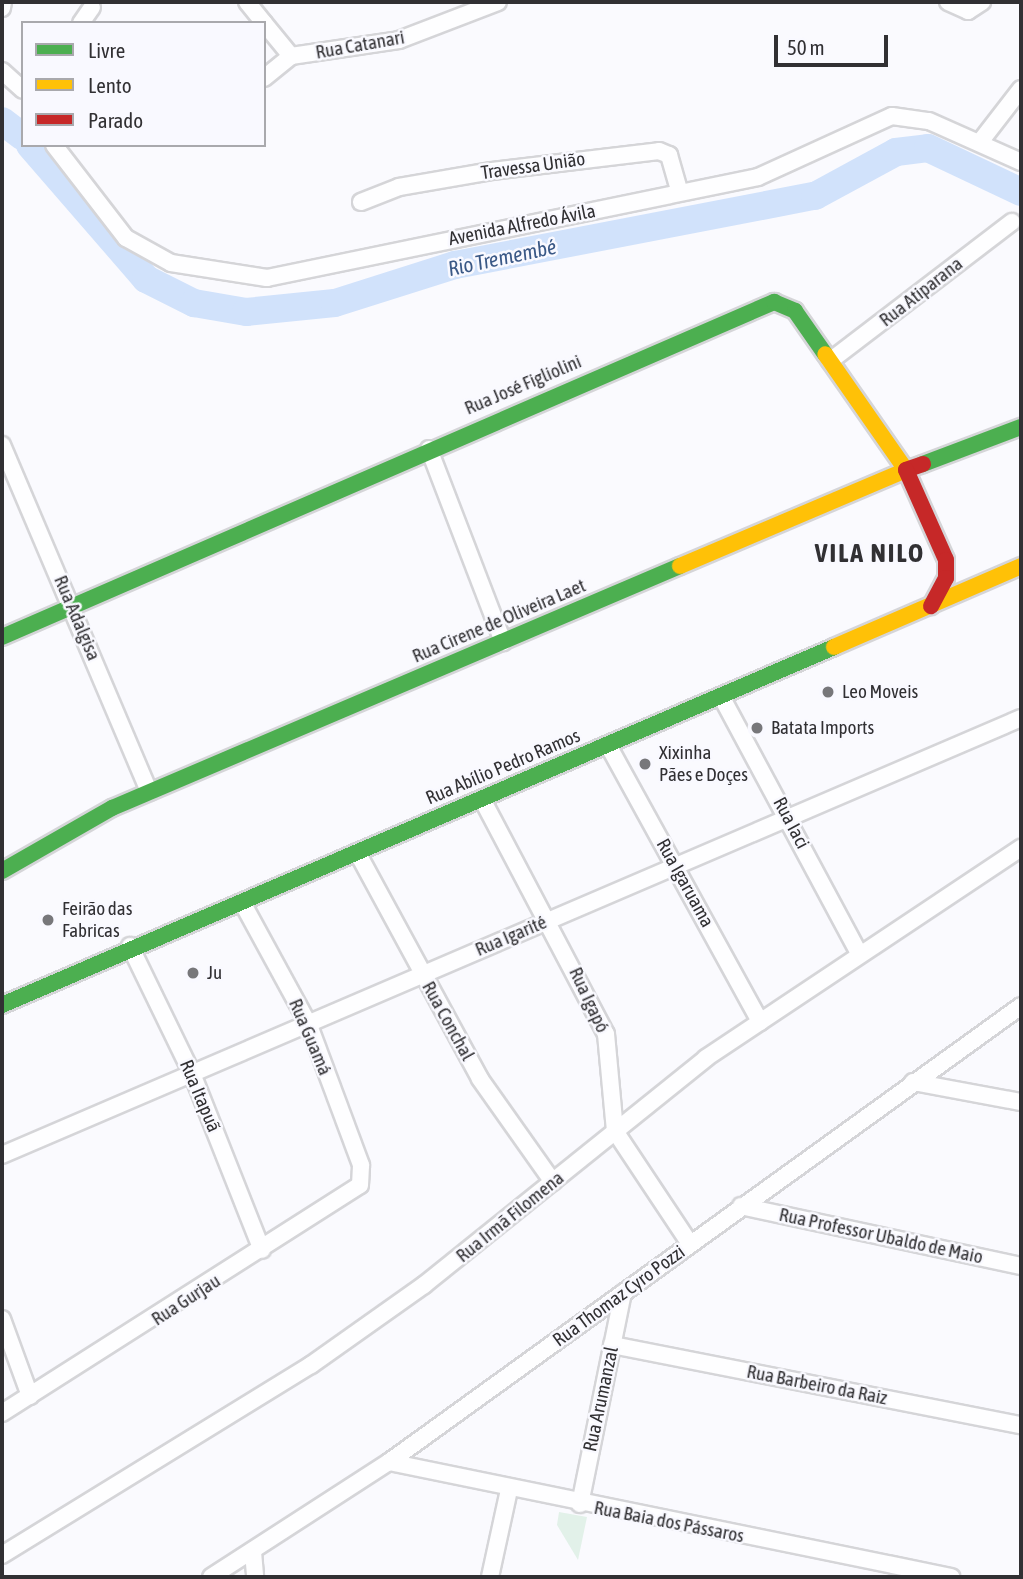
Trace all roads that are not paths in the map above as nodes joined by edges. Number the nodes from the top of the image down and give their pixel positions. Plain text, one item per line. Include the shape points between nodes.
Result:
1 (3, 2) edge
2 (248, 2) edge
3 (498, 2) edge
4 (948, 2) edge
5 (982, 2) edge
6 (92, 6) dead end
7 (2, 8) edge
8 (82, 21) edge
9 (262, 21) edge
10 (266, 26) edge
11 (291, 57) junction
12 (2, 71) edge
13 (266, 76) edge
14 (21, 88) edge
15 (1021, 89) edge
16 (980, 142) junction
17 (56, 147) edge
18 (1021, 162) edge
19 (679, 191) junction
20 (361, 202) dead end
21 (1012, 222) dead end
22 (830, 361) junction
23 (1021, 427) edge
24 (2, 445) edge
25 (429, 449) junction
26 (905, 470) junction
27 (946, 560) junction
28 (1021, 566) edge
29 (999, 575) junction
30 (931, 606) junction
31 (74, 607) junction
32 (2, 637) edge
33 (503, 642) junction
34 (721, 696) junction
35 (1021, 718) edge
36 (608, 745) junction
37 (149, 792) junction
38 (482, 799) junction
39 (789, 818) junction
40 (1021, 848) edge
41 (357, 852) junction
42 (677, 866) junction
43 (2, 871) edge
44 (242, 902) junction
45 (550, 920) junction
46 (130, 946) junction
47 (858, 952) junction
48 (422, 975) junction
49 (2, 1005) edge
50 (1021, 1006) edge
51 (760, 1022) junction
52 (309, 1025) junction
53 (193, 1076) junction
54 (913, 1082) junction
55 (1021, 1102) edge
56 (615, 1132) junction
57 (2, 1155) edge
58 (363, 1178) joint
59 (553, 1182) junction
60 (741, 1206) junction
61 (690, 1244) junction
62 (262, 1250) junction
63 (1021, 1266) edge
64 (623, 1293) junction
65 (2, 1320) edge
66 (612, 1345) junction
67 (30, 1396) junction
68 (2, 1413) edge
69 (1021, 1426) edge
70 (389, 1462) junction
71 (509, 1490) junction
72 (580, 1504) junction
73 (253, 1552) junction
74 (2, 1555) edge
75 (211, 1577) edge
76 (256, 1577) edge
77 (490, 1577) edge
78 (951, 1577) edge

1 - 7 street
2 - 9 street
3 - 11 street, Rua Catanari via 400,40
4 - 5 street via 968,10
6 - 8 street
10 - 11 street
11 - 13 street, Rua Catanari
12 - 14 street
15 - 16 street
16 - 18 street, Avenida Alfredo Ávila
16 - 19 street, Avenida Alfredo Ávila via 929,121 892,117 788,168
17 - 19 street, Avenida Alfredo Ávila via 126,238 171,263 247,277 295,276
19 - 20 street, Travessa União via 669,155 659,151 492,171 400,187
21 - 22 street, Rua Atiparana
22 - 25 street, Rua José Figliolini via 795,312 775,302
22 - 26 street, Rua José Figliolini
23 - 26 street, Rua Cirene de Oliveira Laet
24 - 31 street, Rua Adalgisa
25 - 31 street, Rua José Figliolini
25 - 33 street
26 - 27 street, Rua José Figliolini
26 - 33 street, Rua Cirene de Oliveira Laet
27 - 29 street via 970,573
27 - 30 street via 946,578
28 - 29 street, Rua Abílio Pedro Ramos
29 - 30 street, Rua Abílio Pedro Ramos
30 - 34 street, Rua Abílio Pedro Ramos
31 - 32 street, Rua José Figliolini
31 - 37 street, Rua Adalgisa
33 - 37 street, Rua Cirene de Oliveira Laet
34 - 36 street, Rua Abílio Pedro Ramos
34 - 39 street, Rua Iaci
35 - 39 street, Rua Igarité
36 - 38 street, Rua Abílio Pedro Ramos
36 - 42 street, Rua Igaruama
37 - 43 street, Rua Cirene de Oliveira Laet
38 - 41 street, Rua Abílio Pedro Ramos
38 - 45 street, Rua Igapó
39 - 42 street, Rua Igarité
39 - 47 street, Rua Iaci
40 - 47 street, Rua Irmã Filomena
41 - 44 street, Rua Abílio Pedro Ramos
41 - 48 street, Rua Conchal
42 - 45 street, Rua Igarité
42 - 51 street, Rua Igaruama
44 - 46 street, Rua Abílio Pedro Ramos
44 - 52 street, Rua Guamá
45 - 48 street, Rua Igarité
45 - 56 street, Rua Igapó via 610,1047
46 - 49 street, Rua Abílio Pedro Ramos
46 - 53 street, Rua Itapuã
47 - 51 street, Rua Irmã Filomena
48 - 52 street, Rua Igarité
48 - 59 street, Rua Conchal via 481,1079
50 - 54 street, Rua Thomaz Cyro Pozzi
51 - 56 street, Rua Irmã Filomena
52 - 53 street, Rua Igarité
52 - 58 street, Rua Guamá
53 - 57 street, Rua Igarité
53 - 62 street, Rua Itapuã
54 - 55 street
54 - 60 street, Rua Thomaz Cyro Pozzi
56 - 59 street, Rua Irmã Filomena
56 - 61 street
58 - 62 street, Rua Gurjau via 356,1191
59 - 74 street, Rua Irmã Filomena via 311,1365
60 - 61 street, Rua Thomaz Cyro Pozzi
60 - 63 street, Rua Professor Ubaldo de Maio
61 - 64 street, Rua Thomaz Cyro Pozzi
62 - 67 street, Rua Gurjau
64 - 66 street, Rua Arumanzal
64 - 70 street, Rua Thomaz Cyro Pozzi
65 - 67 street
66 - 69 street, Rua Barbeiro da Raiz
66 - 72 street, Rua Arumanzal
67 - 68 street, Rua Gurjau
70 - 71 street, Rua Baia dos Pássaros
70 - 73 street, Rua Thomaz Cyro Pozzi
71 - 72 street, Rua Baia dos Pássaros
71 - 77 street
72 - 78 street, Rua Baia dos Pássaros
73 - 75 street, Rua Thomaz Cyro Pozzi
73 - 76 street

